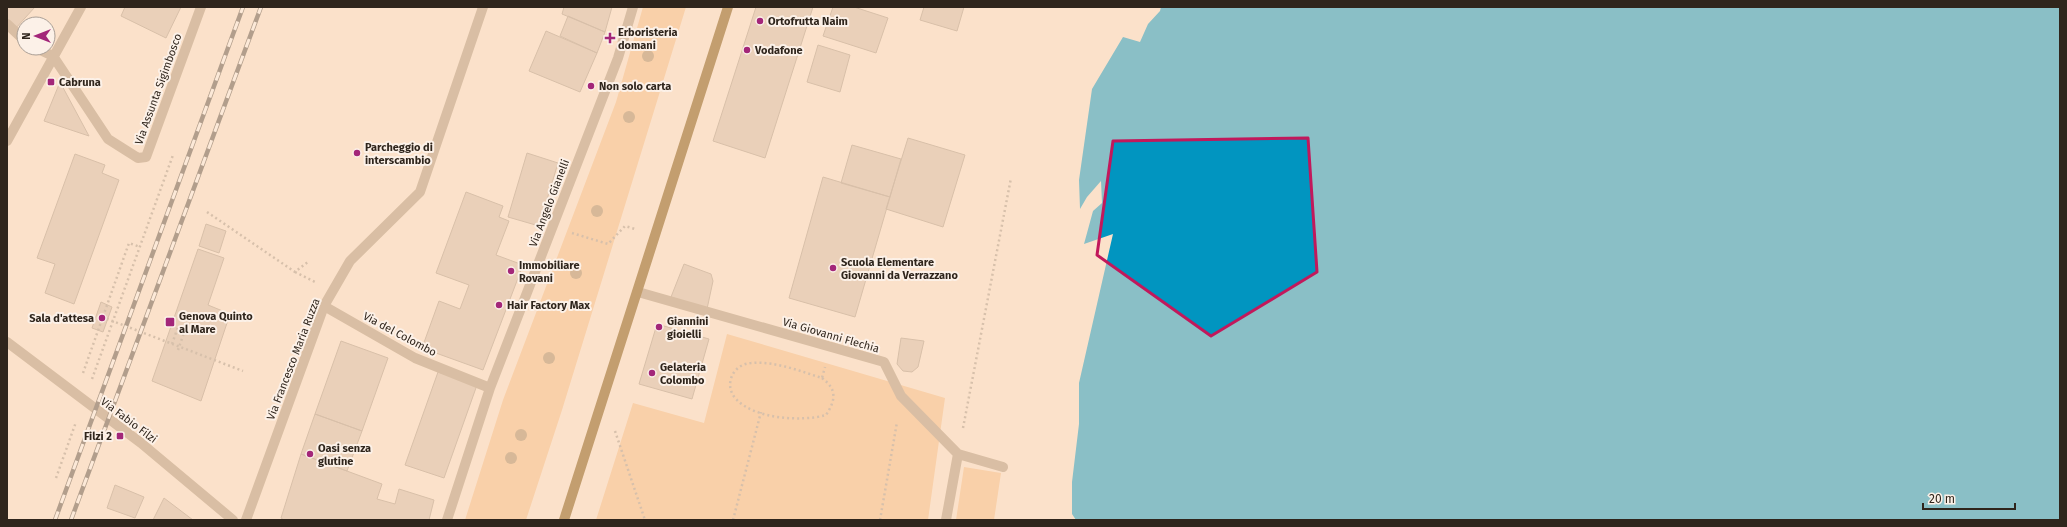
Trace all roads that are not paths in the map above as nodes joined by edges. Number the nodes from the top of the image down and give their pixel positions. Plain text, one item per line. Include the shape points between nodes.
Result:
1 (80, 7) edge
2 (201, 7) edge
3 (483, 7) edge
4 (633, 7) edge
5 (728, 7) edge
6 (7, 24) edge
7 (16, 32) edge
8 (56, 51) edge
9 (53, 56) joint
10 (7, 141) edge
11 (638, 292) junction
12 (324, 306) junction
13 (7, 342) edge
14 (490, 388) junction
15 (958, 454) junction
16 (1002, 467) dead end
17 (233, 520) edge
18 (246, 520) edge
19 (447, 520) edge
20 (564, 520) edge
21 (946, 520) edge

1 - 8 street
2 - 9 street, Via Assunta Sigimbosco via 146,157 138,158 108,139
3 - 12 street, Via Francesco Maria Ruzza via 420,192 350,261
4 - 14 street, Via Angelo Gianelli via 618,58
5 - 11 main road
6 - 7 street
9 - 10 street
11 - 15 street, Via Giovanni Flechia via 884,362 901,396
11 - 20 main road
12 - 14 street, Via del Colombo via 415,358
12 - 18 street, Via Francesco Maria Ruzza
13 - 17 street, Via Fabio Filzi via 141,443
14 - 19 street, Via Angelo Gianelli
15 - 16 street
15 - 21 street

